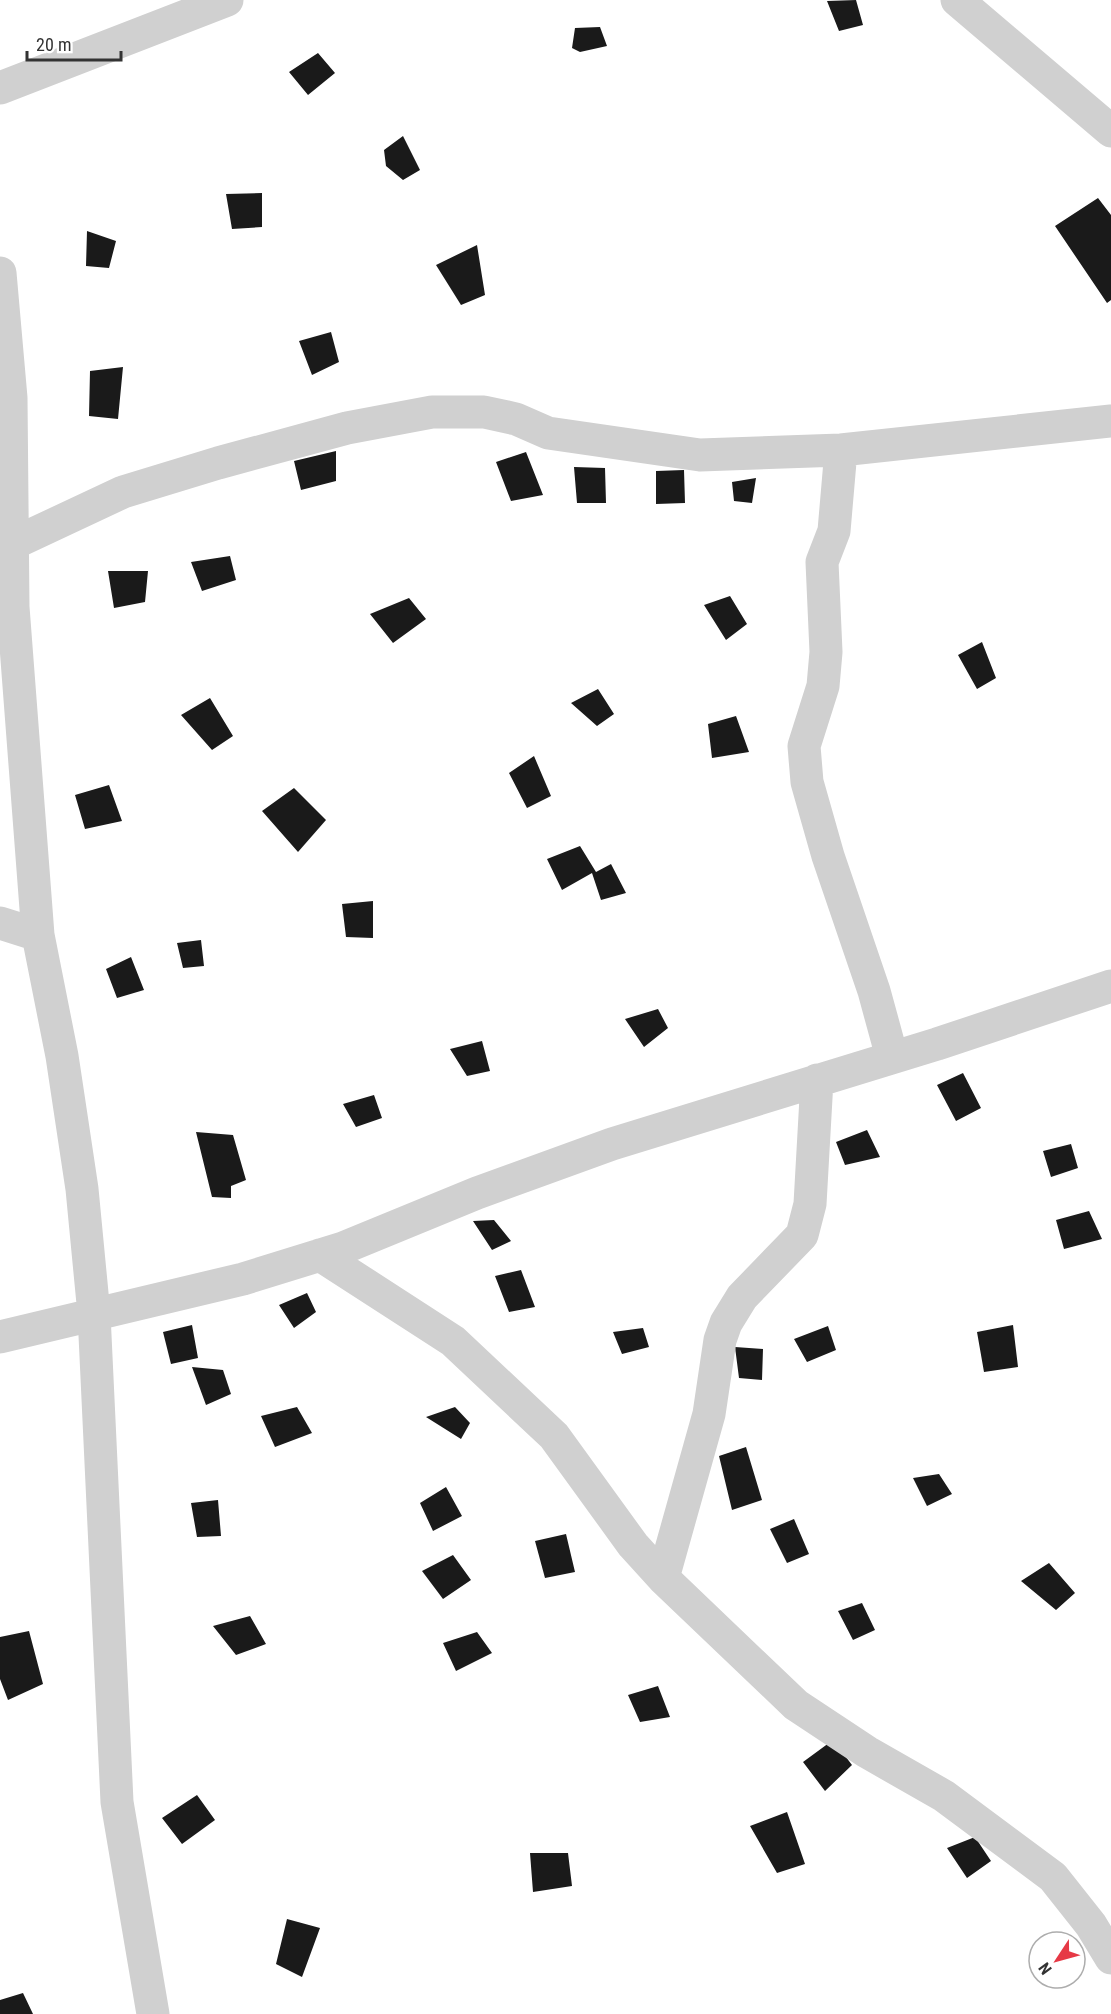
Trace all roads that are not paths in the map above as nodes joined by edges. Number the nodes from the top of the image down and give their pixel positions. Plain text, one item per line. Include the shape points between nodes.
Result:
1 (227, 0) edge
2 (957, 0) edge
3 (0, 88) edge
4 (1111, 131) edge
5 (0, 273) edge
6 (1111, 421) edge
7 (841, 450) junction
8 (12, 544) junction
9 (0, 923) edge
10 (38, 935) junction
11 (1111, 986) edge
12 (892, 1057) junction
13 (818, 1080) junction
14 (320, 1255) junction
15 (94, 1314) junction
16 (0, 1337) edge
17 (663, 1578) junction
18 (1111, 1958) edge
19 (153, 2014) edge

1 - 3 street
2 - 4 street
5 - 8 street via 11,398
6 - 7 street
7 - 8 street via 700,454 548,433 484,412 432,412 347,428 123,492
7 - 12 street via 834,531 822,562 824,686 804,746 806,773
8 - 10 street via 12,607
9 - 10 street
10 - 15 street via 82,1189
11 - 12 street
12 - 13 street
13 - 14 street via 612,1144
13 - 17 street via 810,1204 802,1234 742,1297 726,1323 710,1414
14 - 15 street via 243,1279
14 - 17 street via 453,1341 555,1436 633,1545
15 - 16 street
15 - 19 street via 117,1802
17 - 18 street via 796,1705 944,1796 1053,1877 1091,1924

